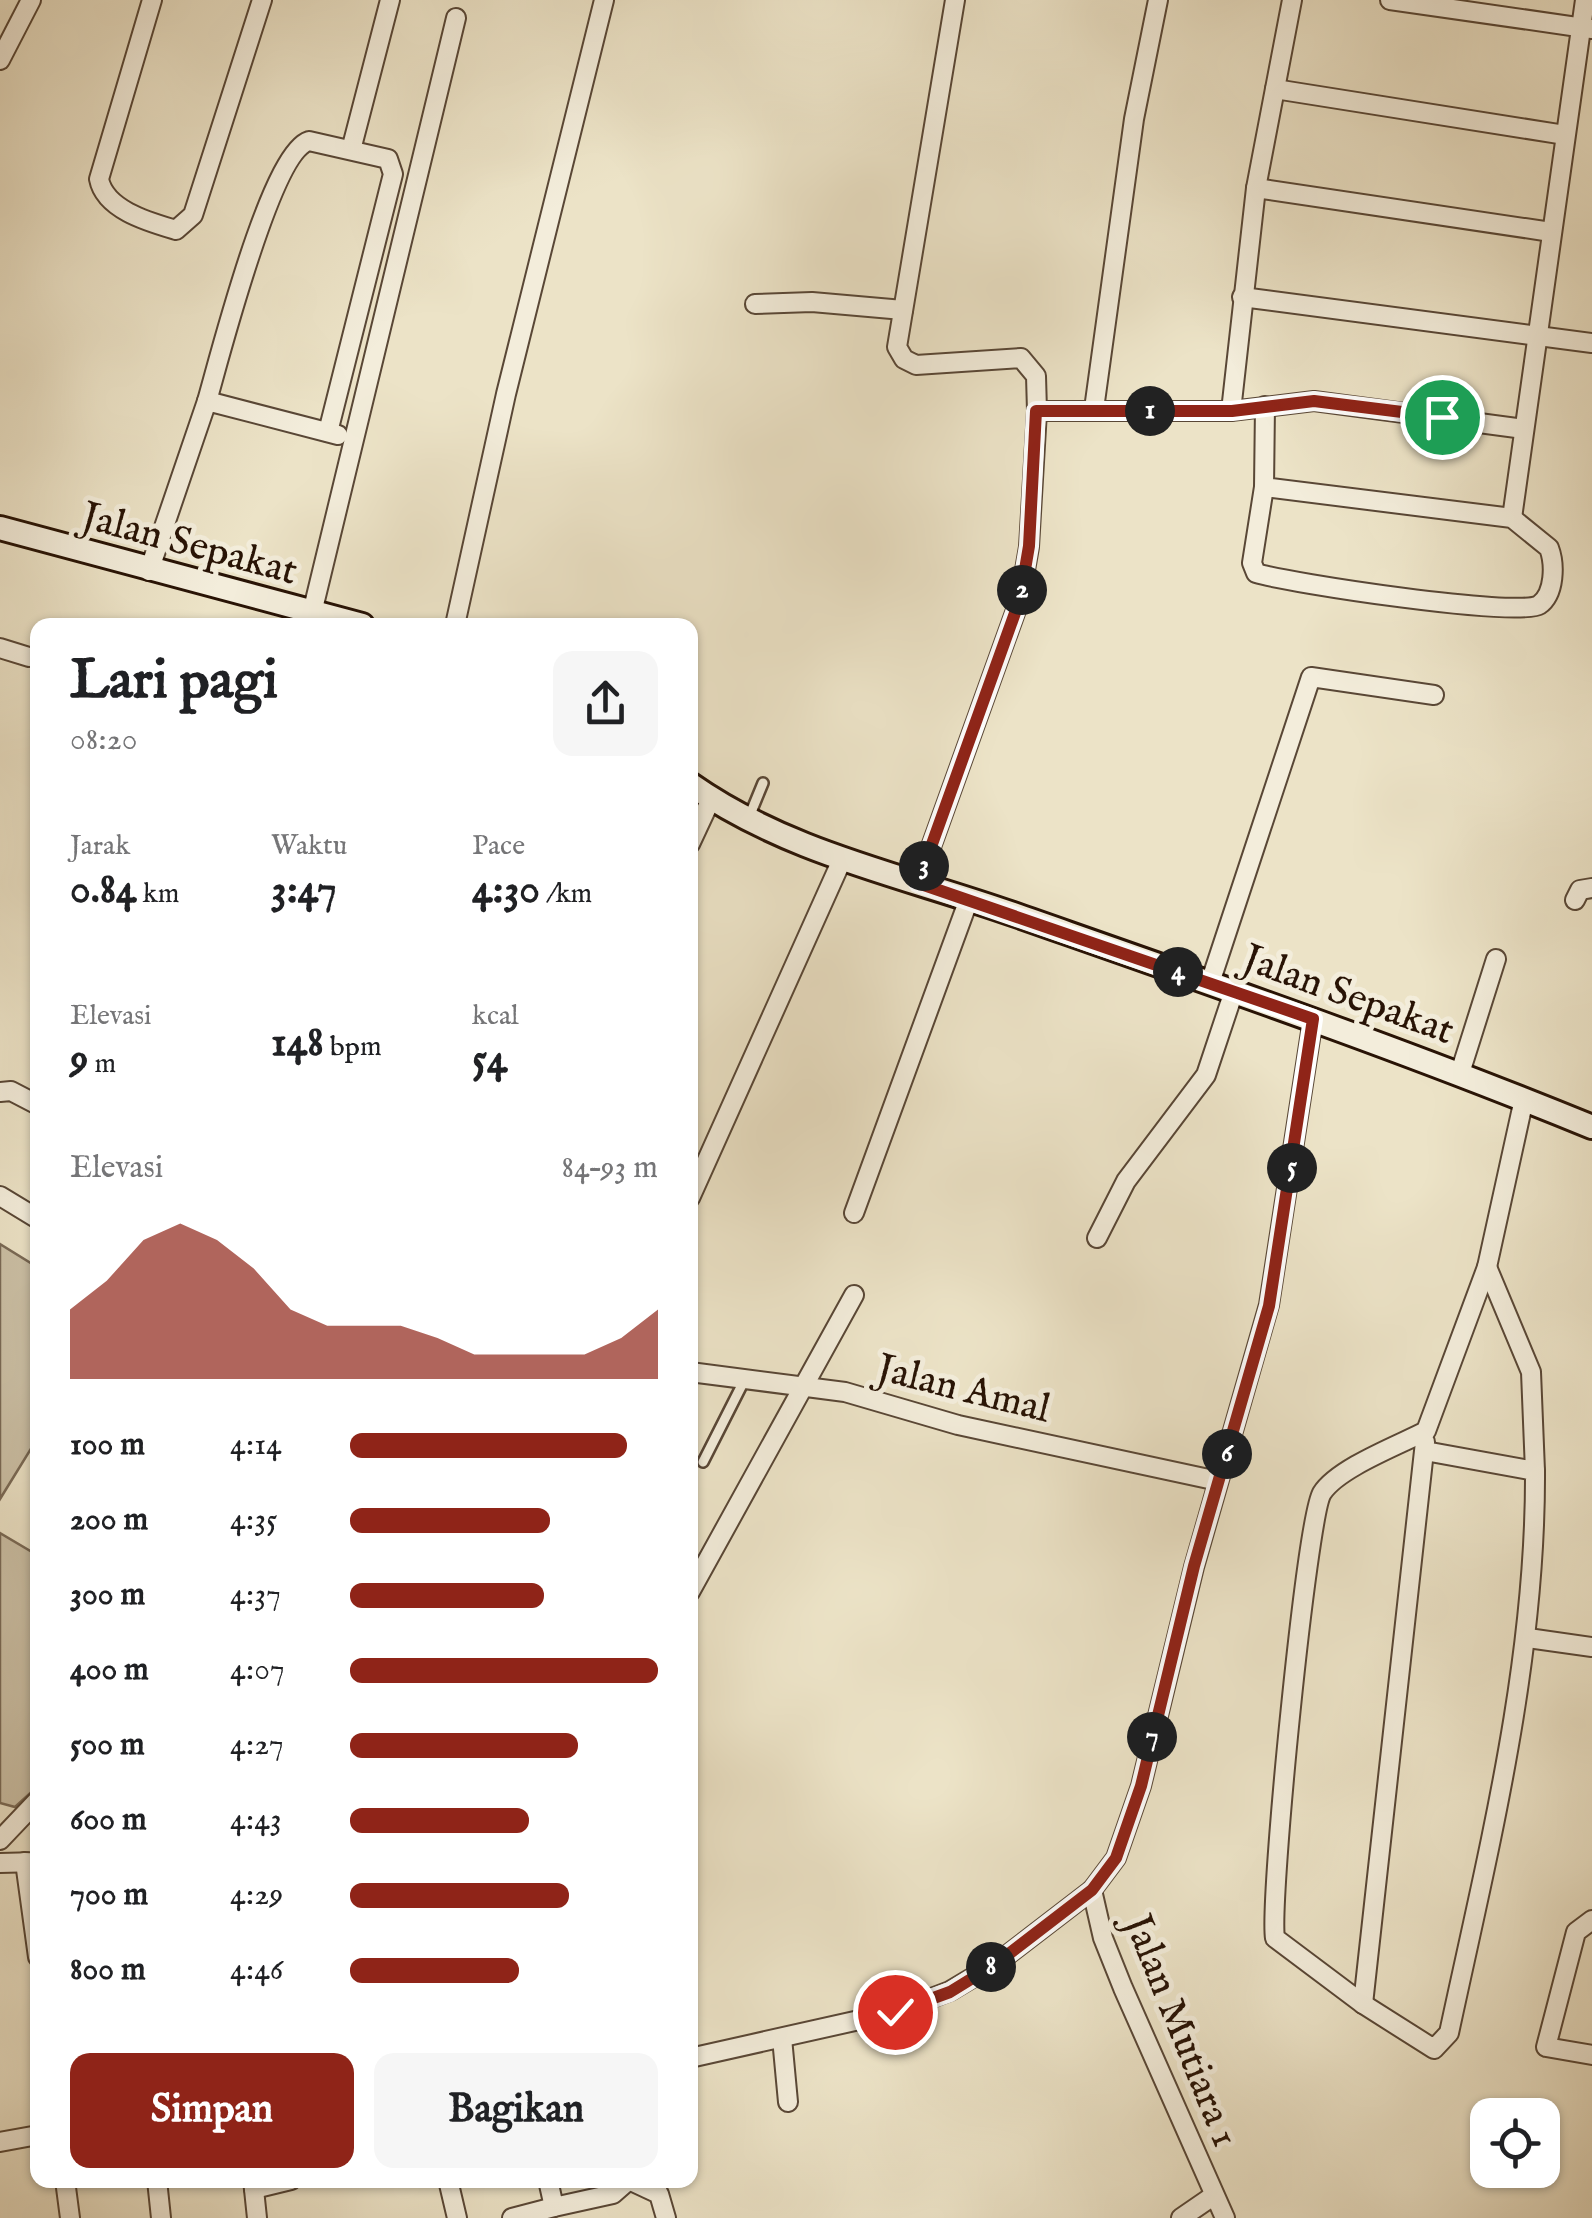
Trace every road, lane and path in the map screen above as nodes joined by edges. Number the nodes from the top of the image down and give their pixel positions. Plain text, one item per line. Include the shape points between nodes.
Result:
1 (31, 0) edge
2 (152, 0) edge
3 (262, 0) edge
4 (390, 0) edge
5 (604, 0) edge
6 (955, 0) edge
7 (1158, 0) edge
8 (1292, 0) edge
9 (1390, 0) edge
10 (1585, 0) edge
11 (456, 18) dead end
12 (1586, 28) edge
13 (0, 60) edge
14 (1275, 89) junction
15 (1565, 135) junction
16 (351, 150) junction
17 (1256, 188) junction
18 (1552, 232) junction
19 (1242, 297) junction
20 (755, 304) dead end
21 (903, 310) junction
22 (1537, 334) junction
23 (1592, 342) edge
24 (207, 401) junction
25 (1266, 406) junction
26 (1094, 410) junction
27 (1036, 411) junction
28 (1232, 411) junction
29 (1524, 429) junction
30 (328, 432) junction
31 (352, 438) junction
32 (1264, 487) junction
33 (1512, 518) junction
34 (0, 528) edge
35 (149, 571) junction
36 (312, 612) junction
37 (335, 618) edge
38 (457, 618) edge
39 (3, 655) edge
40 (29, 657) dead end
41 (1434, 695) dead end
42 (763, 783) dead end
43 (698, 790) edge
44 (711, 799) junction
45 (748, 820) junction
46 (698, 827) edge
47 (841, 862) junction
48 (918, 883) junction
49 (1592, 888) edge
50 (968, 899) junction
51 (1575, 900) dead end
52 (1496, 959) dead end
53 (1210, 983) junction
54 (1234, 991) junction
55 (1313, 1019) junction
56 (1460, 1074) junction
57 (0, 1092) edge
58 (1524, 1099) junction
59 (30, 1101) edge
60 (1592, 1126) edge
61 (698, 1180) edge
62 (0, 1196) edge
63 (30, 1214) edge
64 (854, 1214) dead end
65 (1096, 1238) dead end
66 (1487, 1267) junction
67 (854, 1295) dead end
68 (698, 1373) edge
69 (745, 1378) junction
70 (804, 1386) junction
71 (1426, 1431) junction
72 (1425, 1451) junction
73 (703, 1462) dead end
74 (1535, 1470) junction
75 (1218, 1482) junction
76 (698, 1578) edge
77 (1528, 1638) junction
78 (1592, 1648) edge
79 (30, 1808) edge
80 (0, 1840) edge
81 (30, 1862) edge
82 (0, 1863) edge
83 (1092, 1890) junction
84 (1592, 1920) edge
85 (1363, 2004) junction
86 (782, 2038) junction
87 (1592, 2055) edge
88 (698, 2056) edge
89 (788, 2102) dead end
90 (30, 2136) edge
91 (0, 2142) edge
92 (66, 2188) edge
93 (158, 2188) edge
94 (254, 2188) edge
95 (450, 2188) edge
96 (550, 2188) edge
97 (620, 2188) edge
98 (646, 2188) edge
99 (1214, 2196) junction
100 (554, 2207) junction
101 (70, 2218) edge
102 (161, 2218) edge
103 (257, 2218) edge
104 (456, 2218) edge
105 (512, 2218) edge
106 (666, 2218) edge
107 (1181, 2218) edge
108 (1225, 2218) edge

1 - 13 street
2 - 3 street via 100,168 101,188 143,220 176,230 194,215
4 - 16 street
5 - 38 street
6 - 21 street
7 - 26 street via 1134,118
8 - 14 street
9 - 12 street
10 - 12 street
11 - 31 street
12 - 15 street
14 - 15 street
14 - 17 street
15 - 18 street
16 - 24 street via 314,141 291,153 256,236
16 - 30 street via 388,159 393,174
17 - 18 street
17 - 19 street
18 - 22 street
19 - 22 street
19 - 28 street
20 - 21 street
21 - 27 street via 898,347 904,359 940,367 1021,358 1036,376
22 - 23 street
22 - 29 street
24 - 30 street
24 - 35 street
25 - 28 street
25 - 29 street via 1314,401
25 - 32 street
26 - 27 street
26 - 28 street
27 - 48 street via 1020,599
29 - 33 street
30 - 31 street
31 - 36 street
32 - 33 street
32 - 33 street via 1252,563 1260,575 1527,610 1549,592 1552,557 1543,541
34 - 35 main road, Jalan Sepakat
35 - 36 main road, Jalan Sepakat
36 - 37 main road, Jalan Sepakat
39 - 40 street
41 - 53 street via 1311,677
42 - 45 lane
43 - 44 main road, Jalan Sepakat
44 - 45 main road, Jalan Sepakat
44 - 46 street
45 - 47 main road, Jalan Sepakat
47 - 48 main road, Jalan Sepakat
47 - 61 street
48 - 50 main road, Jalan Sepakat
49 - 51 street via 1580,890
50 - 53 main road, Jalan Sepakat
50 - 64 street
52 - 56 street
53 - 54 main road, Jalan Sepakat
54 - 55 main road, Jalan Sepakat
54 - 65 street via 1206,1075 1126,1180
55 - 56 main road, Jalan Sepakat
55 - 75 street via 1269,1306
56 - 58 main road, Jalan Sepakat
57 - 59 street
58 - 60 main road, Jalan Sepakat
58 - 66 street
62 - 63 street
66 - 71 street
66 - 74 street via 1531,1372
67 - 70 street
68 - 69 street, Jalan Amal
69 - 70 street, Jalan Amal
69 - 73 lane
70 - 75 street, Jalan Amal
70 - 76 street
71 - 72 street
71 - 85 street via 1338,1477 1321,1494 1296,1676 1274,1933 1287,1950
72 - 74 street
72 - 85 street
74 - 77 street
75 - 83 street via 1132,1813 1116,1858
77 - 78 street
77 - 85 street via 1447,2038 1431,2048
79 - 80 street
81 - 82 street
83 - 86 street via 950,1992
83 - 99 street, Jalan Mutiara 1 via 1122,1988
84 - 87 street via 1576,1932 1546,2047
86 - 88 street
86 - 89 street
90 - 91 street
92 - 101 street
93 - 102 street
94 - 103 street
95 - 104 street
96 - 100 street
97 - 100 street
98 - 106 street via 659,2194
99 - 107 street
99 - 108 street, Jalan Mutiara 1
100 - 105 street

